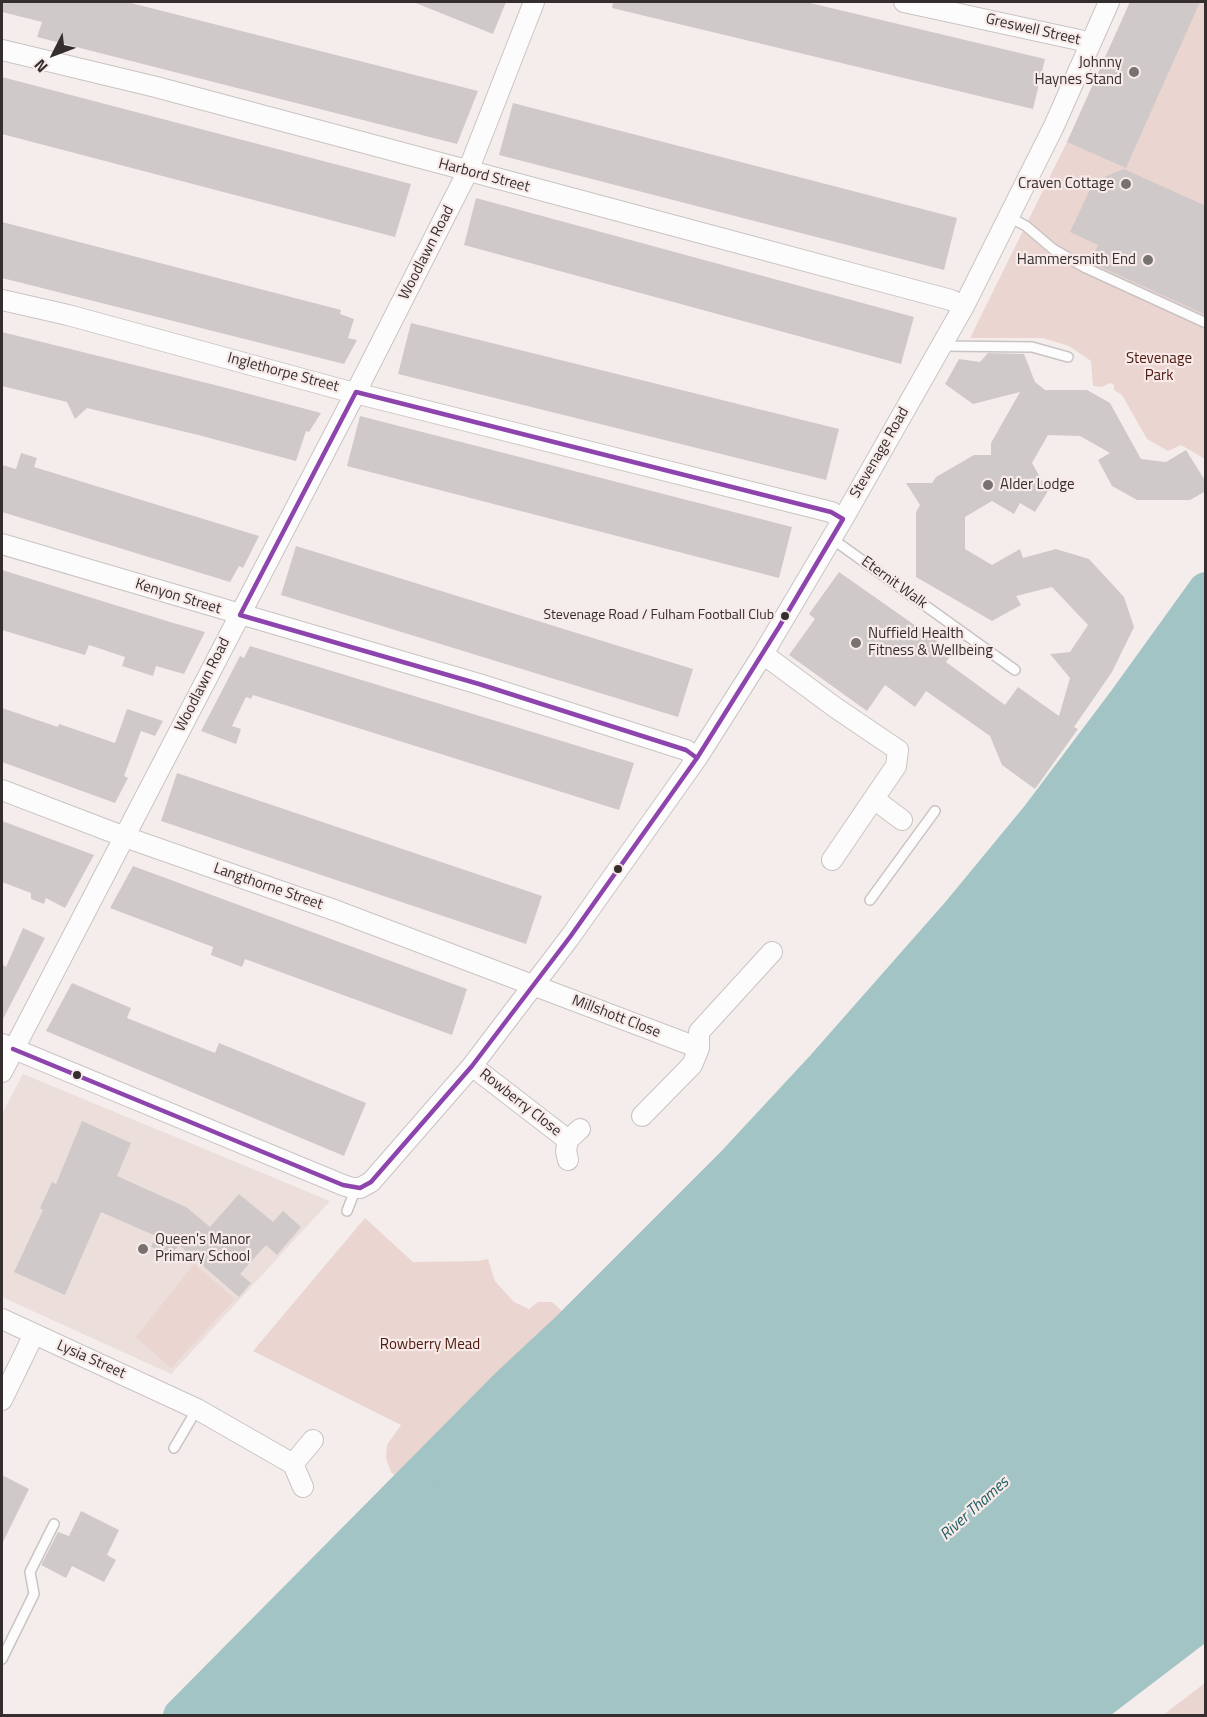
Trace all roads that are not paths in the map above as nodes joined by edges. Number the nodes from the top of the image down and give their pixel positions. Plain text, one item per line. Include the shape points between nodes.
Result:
1 (534, 2) edge
2 (904, 2) edge
3 (1109, 2) edge
4 (1090, 44) junction
5 (2, 50) edge
6 (468, 171) junction
7 (1009, 217) junction
8 (2, 300) edge
9 (964, 306) junction
10 (1206, 323) edge
11 (942, 346) junction
12 (1068, 357) dead end
13 (357, 392) junction
14 (843, 519) junction
15 (831, 538) junction
16 (2, 544) edge
17 (240, 615) junction
18 (763, 654) junction
19 (1015, 670) dead end
20 (697, 758) junction
21 (2, 790) edge
22 (874, 799) junction
23 (935, 811) dead end
24 (902, 820) joint
25 (920, 833) junction
26 (125, 837) junction
27 (832, 860) dead end
28 (870, 900) dead end
29 (772, 952) dead end
30 (534, 985) junction
31 (8, 1047) edge
32 (699, 1048) junction
33 (472, 1066) junction
34 (2, 1072) edge
35 (642, 1116) dead end
36 (568, 1160) dead end
37 (358, 1188) junction
38 (347, 1211) dead end
39 (2, 1319) edge
40 (34, 1334) junction
41 (2, 1400) edge
42 (189, 1405) junction
43 (313, 1440) dead end
44 (174, 1448) dead end
45 (293, 1464) junction
46 (303, 1487) dead end
47 (54, 1524) dead end
48 (2, 1659) edge

1 - 6 street, Woodlawn Road
2 - 4 street, Greswell Street
3 - 4 street, Stevenage Road
4 - 7 street, Stevenage Road
5 - 6 street, Harbord Street
6 - 9 street, Harbord Street
6 - 13 street, Woodlawn Road
7 - 9 street, Stevenage Road
7 - 10 lane via 1086,268
8 - 13 street, Inglethorpe Street
9 - 11 street, Stevenage Road
11 - 12 lane via 1032,347
11 - 14 street, Stevenage Road
13 - 14 street, Inglethorpe Street via 831,512
13 - 17 street, Woodlawn Road
14 - 15 street, Stevenage Road
15 - 18 street, Stevenage Road
15 - 19 lane, Eternit Walk
16 - 17 street, Kenyon Street
17 - 20 street, Kenyon Street via 479,684 686,750
17 - 26 street, Woodlawn Road
18 - 20 street, Stevenage Road
18 - 22 street via 898,750 896,766
20 - 30 street, Stevenage Road
21 - 26 street, Langthorne Street
22 - 24 street
22 - 27 street
23 - 25 lane
24 - 25 lane
25 - 28 lane
26 - 30 street, Langthorne Street
26 - 31 street, Woodlawn Road
29 - 32 street via 699,1032
30 - 32 street, Millshott Close
30 - 33 street, Stevenage Road
31 - 34 street, Woodlawn Road
31 - 37 street
32 - 35 street via 692,1065
33 - 36 street, Rowberry Close via 574,1134 566,1152
33 - 37 street, Stevenage Road via 371,1182
37 - 38 lane
39 - 40 street, Lysia Street
40 - 41 street
40 - 42 street, Lysia Street
42 - 44 lane
42 - 45 street, Lysia Street
43 - 45 street
45 - 46 street
47 - 48 lane via 30,1572 34,1594

